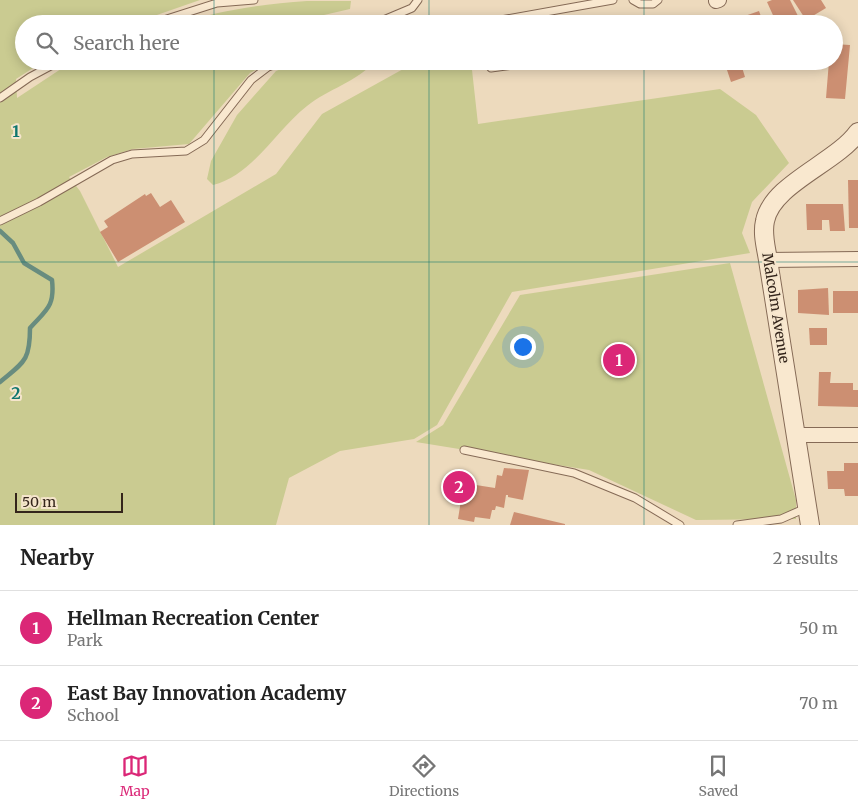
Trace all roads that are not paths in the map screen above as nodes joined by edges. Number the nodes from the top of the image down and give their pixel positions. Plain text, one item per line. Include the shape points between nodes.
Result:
1 (254, 0) edge
2 (418, 0) edge
3 (613, 0) edge
4 (633, 0) edge
5 (658, 0) edge
6 (179, 15) edge
7 (395, 15) edge
8 (529, 15) edge
9 (43, 70) edge
10 (264, 70) edge
11 (0, 98) edge
12 (858, 132) edge
13 (0, 221) edge
14 (858, 259) edge
15 (768, 260) junction
16 (795, 435) junction
17 (858, 435) edge
18 (464, 450) dead end
19 (808, 507) junction
20 (680, 525) edge
21 (737, 525) edge
22 (810, 525) edge

1 - 6 lane via 217,2
2 - 7 lane via 412,8
3 - 8 lane
4 - 5 lane via 640,4 653,4
9 - 11 lane
10 - 13 lane via 251,80 204,140 186,151 132,154 112,160
12 - 15 street, Malcolm Avenue via 840,151 776,199 765,220
14 - 15 street
15 - 16 street, Malcolm Avenue
16 - 17 street
16 - 19 street, Malcolm Avenue
18 - 20 lane via 574,473 635,498
19 - 21 lane via 781,519
19 - 22 street, Malcolm Avenue

